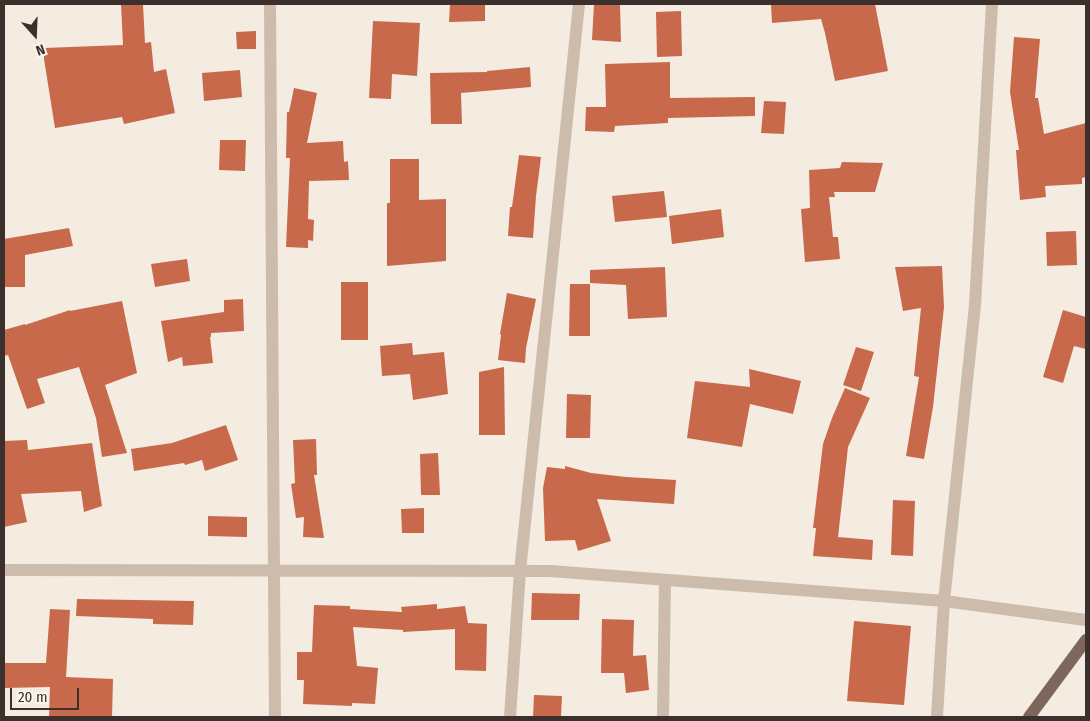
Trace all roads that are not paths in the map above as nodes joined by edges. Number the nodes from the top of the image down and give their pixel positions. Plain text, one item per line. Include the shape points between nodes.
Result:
1 (270, 4) edge
2 (579, 4) edge
3 (992, 4) edge
4 (4, 570) edge
5 (275, 570) junction
6 (520, 571) junction
7 (665, 580) junction
8 (944, 601) junction
9 (1086, 620) edge
10 (1086, 640) edge
11 (275, 717) edge
12 (510, 717) edge
13 (663, 717) edge
14 (937, 717) edge
15 (1029, 717) edge

1 - 5 street
2 - 6 street
3 - 8 street via 975,305
4 - 5 street
5 - 6 street
5 - 11 street
6 - 7 street
6 - 12 street
7 - 8 street
7 - 13 street
8 - 9 street
8 - 14 street
10 - 15 main road

